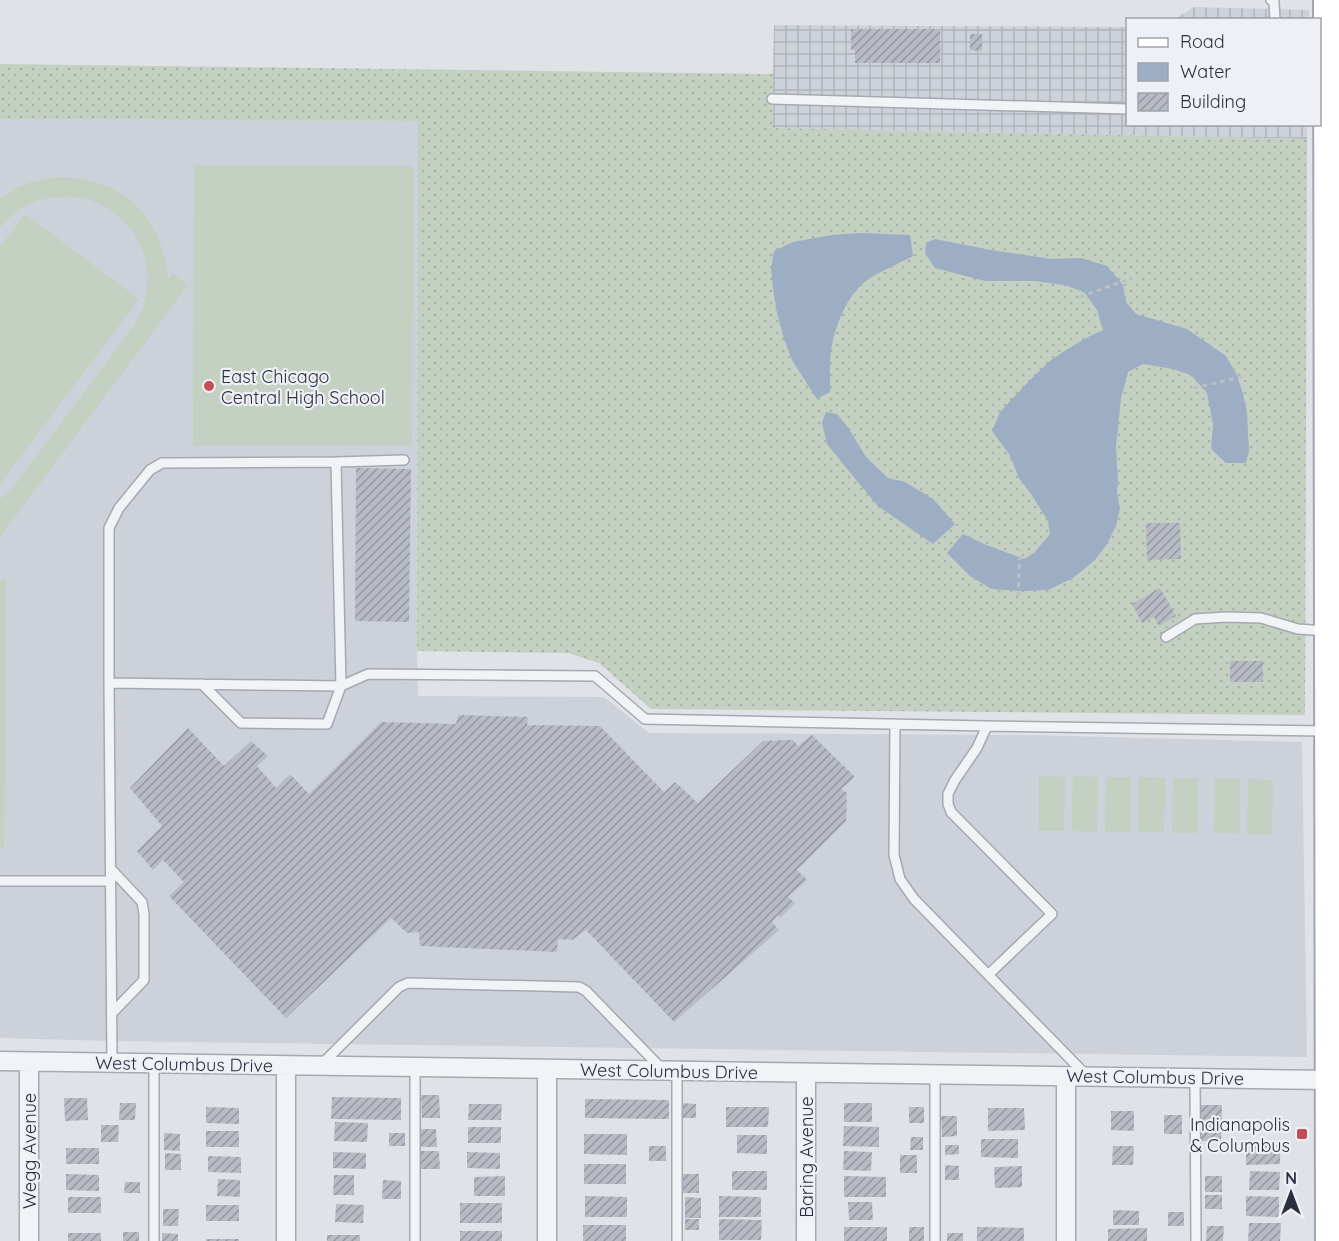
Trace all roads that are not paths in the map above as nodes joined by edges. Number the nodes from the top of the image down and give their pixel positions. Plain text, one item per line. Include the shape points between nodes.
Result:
1 (1271, 0) edge
2 (1328, 0) edge
3 (1275, 18) edge
4 (772, 99) dead end
5 (1126, 109) edge
6 (1324, 110) edge
7 (1334, 175) edge
8 (1334, 358) edge
9 (404, 460) dead end
10 (336, 462) junction
11 (1334, 549) edge
12 (1329, 632) junction
13 (1166, 637) dead end
14 (109, 683) junction
15 (202, 684) junction
16 (341, 686) junction
17 (895, 724) junction
18 (987, 726) junction
19 (1329, 731) junction
20 (111, 868) junction
21 (0, 881) edge
22 (111, 881) junction
23 (1334, 935) edge
24 (989, 974) junction
25 (112, 1012) junction
26 (0, 1061) edge
27 (29, 1062) junction
28 (112, 1063) junction
29 (154, 1064) junction
30 (286, 1065) junction
31 (320, 1066) junction
32 (415, 1067) junction
33 (547, 1069) junction
34 (670, 1071) junction
35 (806, 1072) junction
36 (935, 1074) junction
37 (1066, 1076) junction
38 (1088, 1076) junction
39 (1195, 1078) junction
40 (1334, 1080) edge
41 (29, 1241) edge
42 (154, 1241) edge
43 (286, 1241) edge
44 (415, 1241) edge
45 (547, 1241) edge
46 (677, 1241) edge
47 (806, 1241) edge
48 (935, 1241) edge
49 (1066, 1241) edge
50 (1196, 1241) edge
51 (1330, 1241) edge

1 - 3 lane
2 - 6 main road
4 - 5 lane
6 - 7 main road
7 - 8 main road
8 - 11 main road
9 - 10 lane
10 - 14 lane via 162,463 150,470 119,508 109,528
10 - 16 lane
11 - 12 main road
12 - 13 lane via 1298,629 1261,618 1226,617 1195,619
12 - 19 main road
14 - 15 lane
14 - 20 lane
15 - 16 lane
15 - 16 lane via 241,723 305,724 327,724
16 - 17 lane via 368,674 595,676 645,719
17 - 18 lane
17 - 24 lane via 894,855 900,879 914,899
18 - 19 lane
18 - 24 lane via 955,780 948,804 951,812 1052,914
19 - 23 main road
20 - 22 lane
20 - 25 lane via 142,902 144,914 144,980
21 - 22 lane
22 - 25 lane
23 - 40 main road
24 - 38 lane
25 - 28 lane
26 - 27 street, West Columbus Drive
27 - 28 street, West Columbus Drive
27 - 41 street, Wegg Avenue
28 - 29 street, West Columbus Drive
29 - 30 street, West Columbus Drive
29 - 42 lane
30 - 31 street, West Columbus Drive
30 - 43 street
31 - 32 street, West Columbus Drive
31 - 34 lane via 399,987 408,983 579,987
32 - 33 street, West Columbus Drive
32 - 44 lane
33 - 34 street, West Columbus Drive
33 - 45 street
34 - 35 street, West Columbus Drive
34 - 46 lane
35 - 36 street, West Columbus Drive
35 - 47 street, Baring Avenue
36 - 37 street, West Columbus Drive
36 - 48 lane
37 - 38 street, West Columbus Drive
37 - 49 street
38 - 39 street, West Columbus Drive
39 - 40 street, West Columbus Drive
39 - 50 lane
40 - 51 main road

